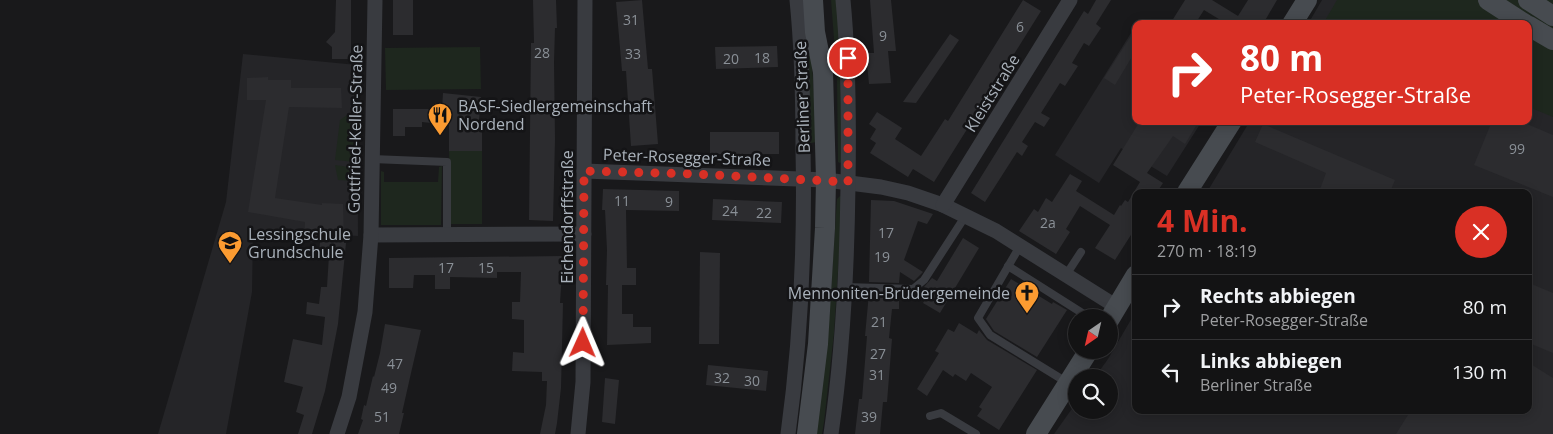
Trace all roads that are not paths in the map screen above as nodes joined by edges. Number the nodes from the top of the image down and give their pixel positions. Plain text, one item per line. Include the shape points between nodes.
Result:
1 (375, 0) edge
2 (585, 0) edge
3 (797, 0) edge
4 (813, 0) edge
5 (826, 0) edge
6 (842, 0) edge
7 (1070, 0) edge
8 (1307, 0) edge
9 (1488, 0) edge
10 (1528, 0) edge
11 (1553, 16) edge
12 (1294, 20) edge
13 (1519, 20) edge
14 (1532, 28) edge
15 (1553, 40) edge
16 (823, 72) junction
17 (1229, 125) edge
18 (372, 159) junction
19 (584, 171) junction
20 (804, 179) junction
21 (826, 180) junction
22 (848, 182) junction
23 (1189, 189) edge
24 (943, 205) junction
25 (966, 216) junction
26 (584, 234) junction
27 (371, 235) junction
28 (447, 235) junction
29 (1020, 246) junction
30 (1081, 252) dead end
31 (1008, 266) junction
32 (1066, 275) junction
33 (1132, 282) edge
34 (845, 287) junction
35 (1076, 309) edge
36 (1107, 309) edge
37 (1116, 309) edge
38 (1068, 383) joint
39 (930, 416) dead end
40 (337, 434) edge
41 (578, 434) edge
42 (788, 434) edge
43 (807, 434) edge
44 (830, 434) edge
45 (976, 434) edge
46 (1036, 434) edge

1 - 18 street, Gottfried-Keller-Straße
2 - 19 street, Eichendorffstraße
3 - 20 street, Berliner Straße
4 - 16 main road, Berliner Straße
5 - 16 main road, Berliner Straße via 828,32
6 - 22 street via 849,88
7 - 24 street, Kleiststraße
8 - 12 main road
9 - 13 main road
10 - 11 main road
14 - 15 main road
16 - 21 main road, Berliner Straße
17 - 23 main road
18 - 27 street, Gottfried-Keller-Straße
18 - 28 lane via 447,162
19 - 20 street, Peter-Rosegger-Straße
19 - 26 street, Eichendorffstraße
20 - 21 street, Peter-Rosegger-Straße
20 - 42 street, Berliner Straße via 803,265 795,385
21 - 22 street, Peter-Rosegger-Straße
21 - 43 main road, Berliner Straße via 818,344
22 - 24 street, Peter-Rosegger-Straße via 899,191
22 - 34 street
24 - 25 street, Peter-Rosegger-Straße
25 - 29 street, Peter-Rosegger-Straße
25 - 34 lane via 924,280 914,289
26 - 28 street
26 - 41 street, Eichendorffstraße via 583,382
27 - 28 street
27 - 40 street, Gottfried-Keller-Straße via 365,312 349,396
29 - 31 lane
29 - 32 street, Peter-Rosegger-Straße
30 - 32 lane
31 - 35 lane
31 - 38 lane via 978,318 990,335
32 - 36 street, Peter-Rosegger-Straße
33 - 37 main road
34 - 44 street
38 - 46 main road
39 - 45 lane via 941,413

